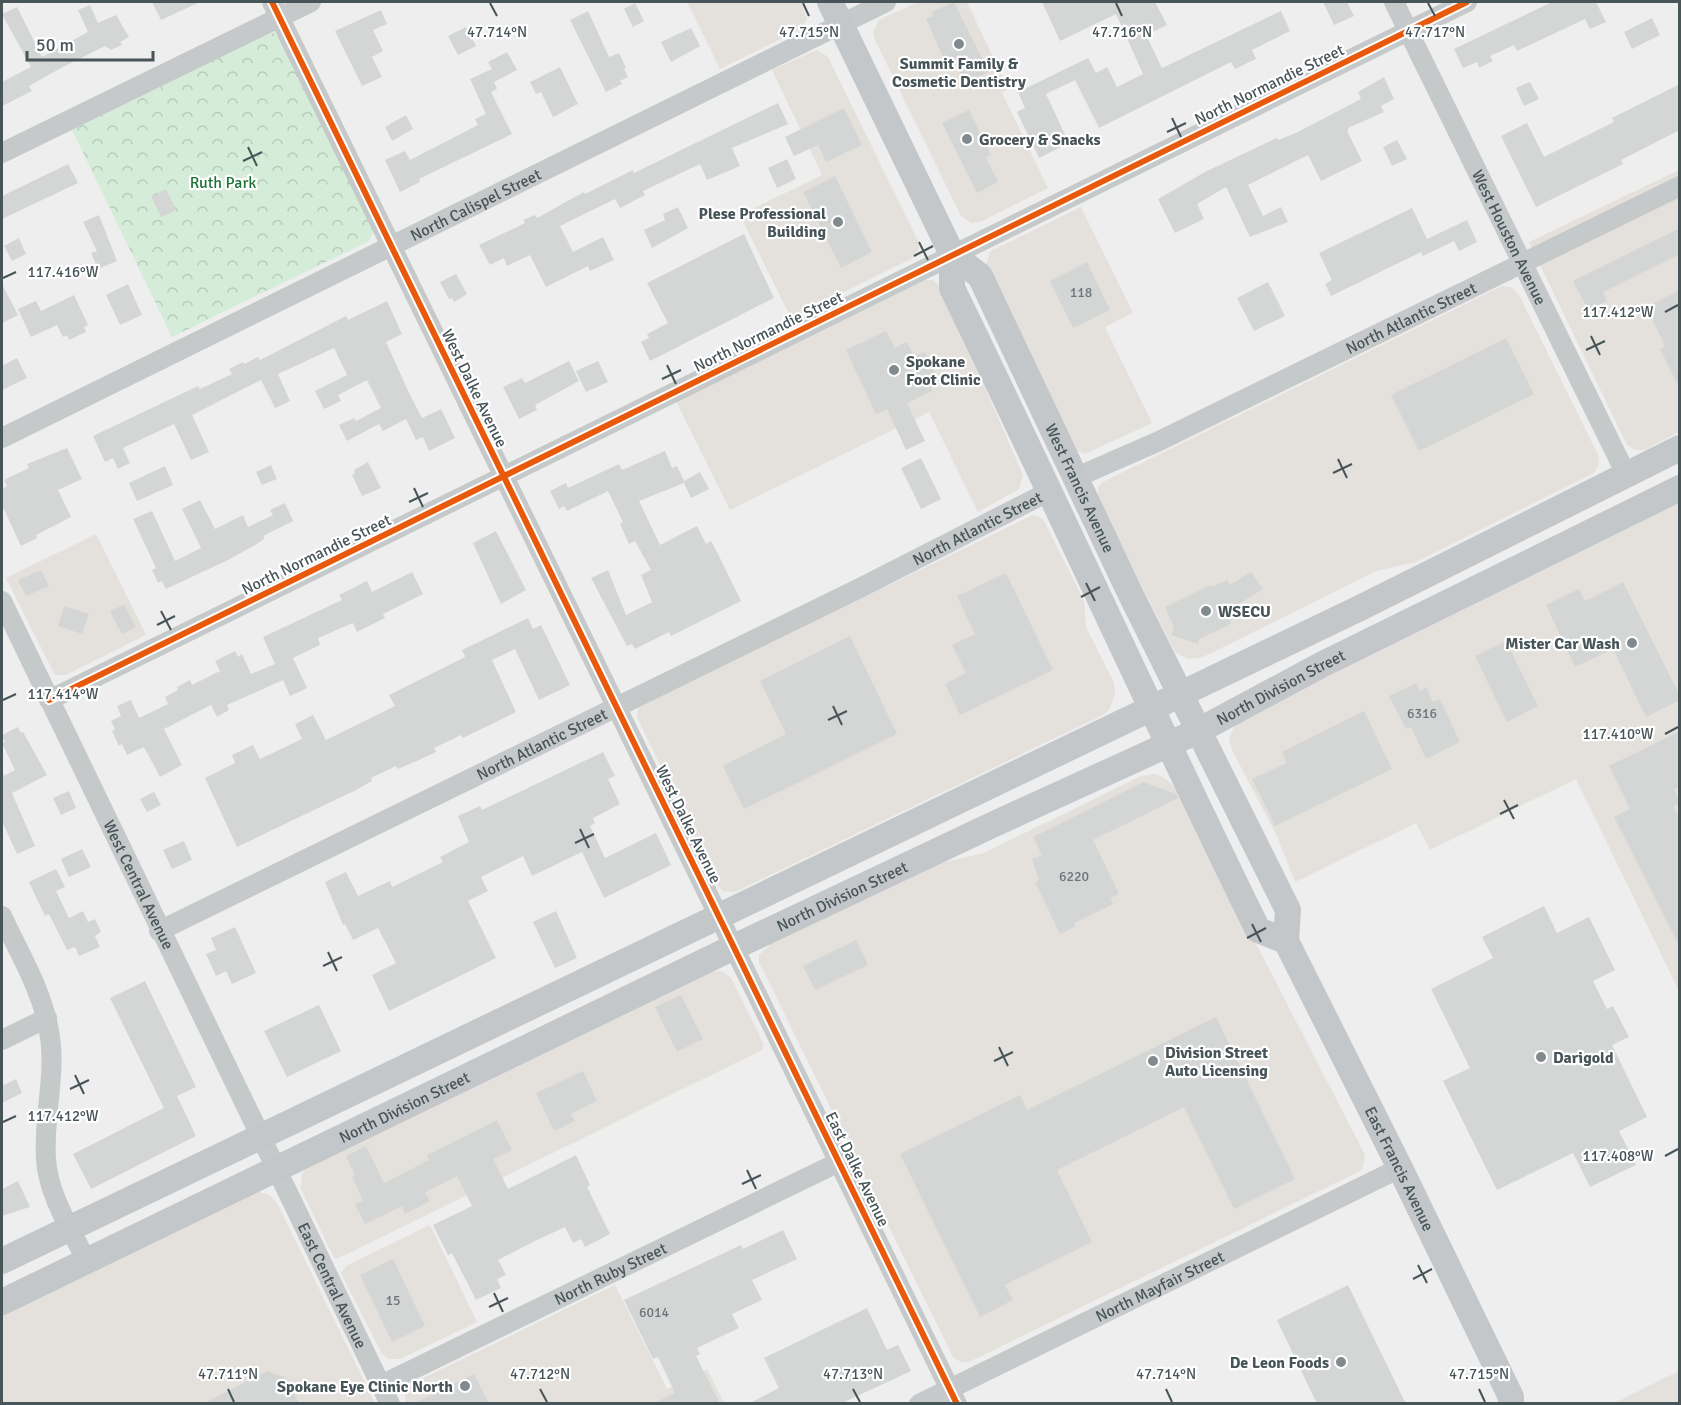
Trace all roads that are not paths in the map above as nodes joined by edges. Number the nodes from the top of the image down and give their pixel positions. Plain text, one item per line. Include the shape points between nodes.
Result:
1 (311, 2) edge
2 (886, 2) edge
3 (1394, 2) edge
4 (1467, 2) edge
5 (276, 9) edge
6 (835, 13) edge
7 (1408, 30) junction
8 (2, 153) edge
9 (1680, 186) edge
10 (392, 247) junction
11 (952, 254) junction
12 (1522, 263) junction
13 (2, 438) edge
14 (1680, 448) edge
15 (1626, 474) junction
16 (504, 477) junction
17 (1077, 477) junction
18 (1680, 488) edge
19 (1050, 491) junction
20 (1574, 539) junction
21 (2, 601) edge
22 (1180, 692) junction
23 (49, 700) junction
24 (616, 707) junction
25 (1151, 707) junction
26 (1200, 730) junction
27 (1168, 744) junction
28 (718, 915) junction
29 (2, 916) edge
30 (159, 930) junction
31 (1286, 941) junction
32 (734, 947) junction
33 (47, 1018) junction
34 (2, 1040) edge
35 (260, 1136) junction
36 (839, 1162) junction
37 (275, 1168) junction
38 (1400, 1168) junction
39 (70, 1227) junction
40 (86, 1260) junction
41 (2, 1261) edge
42 (2, 1302) edge
43 (381, 1385) junction
44 (953, 1396) edge
45 (1510, 1402) edge
46 (390, 1404) edge
47 (919, 1404) edge

1 - 5 street
2 - 6 street, North Calispel Street
3 - 7 street, West Houston Avenue
4 - 7 street, North Normandie Street
5 - 8 street
5 - 10 street, West Dalke Avenue
6 - 10 street, North Calispel Street
6 - 11 main road, West Francis Avenue
7 - 11 street, North Normandie Street
7 - 12 street, West Houston Avenue
9 - 12 street, North Atlantic Street
10 - 13 street, North Calispel Street
10 - 16 street, West Dalke Avenue
11 - 16 street, North Normandie Street
11 - 17 main road, West Francis Avenue via 980,276
11 - 19 main road, West Francis Avenue via 952,288
12 - 15 street, West Houston Avenue
12 - 17 street, North Atlantic Street via 1157,442
14 - 15 main road
15 - 20 main road via 1623,493 1587,514
15 - 22 main road via 1362,607
16 - 23 street, North Normandie Street
16 - 24 street, West Dalke Avenue
17 - 22 main road, West Francis Avenue
18 - 20 main road, North Division Street
19 - 24 street, North Atlantic Street
19 - 25 main road, West Francis Avenue
20 - 26 main road, North Division Street
21 - 23 street, West Central Avenue
22 - 25 main road
22 - 26 main road, West Francis Avenue
23 - 30 street, West Central Avenue
24 - 28 street, West Dalke Avenue
24 - 30 street, North Atlantic Street
25 - 27 main road, West Francis Avenue
25 - 28 main road
26 - 27 main road, North Division Street
26 - 31 main road via 1288,910
27 - 31 main road via 1258,930
27 - 32 main road, North Division Street
28 - 32 street, West Dalke Avenue
28 - 35 main road
29 - 33 street
30 - 35 street, West Central Avenue
31 - 38 main road, East Francis Avenue
32 - 36 street, East Dalke Avenue
32 - 37 main road, North Division Street
33 - 34 street
33 - 39 street via 52,1064 45,1159 53,1193
35 - 37 street, West Central Avenue
35 - 39 main road
36 - 43 street, North Ruby Street
36 - 44 street, East Dalke Avenue
37 - 40 main road, North Division Street
37 - 43 street, East Central Avenue
38 - 44 street, North Mayfair Street
38 - 45 main road, East Francis Avenue
39 - 40 street
39 - 41 main road
40 - 42 main road, North Division Street
43 - 46 street, East Central Avenue
44 - 47 street, North Mayfair Street

